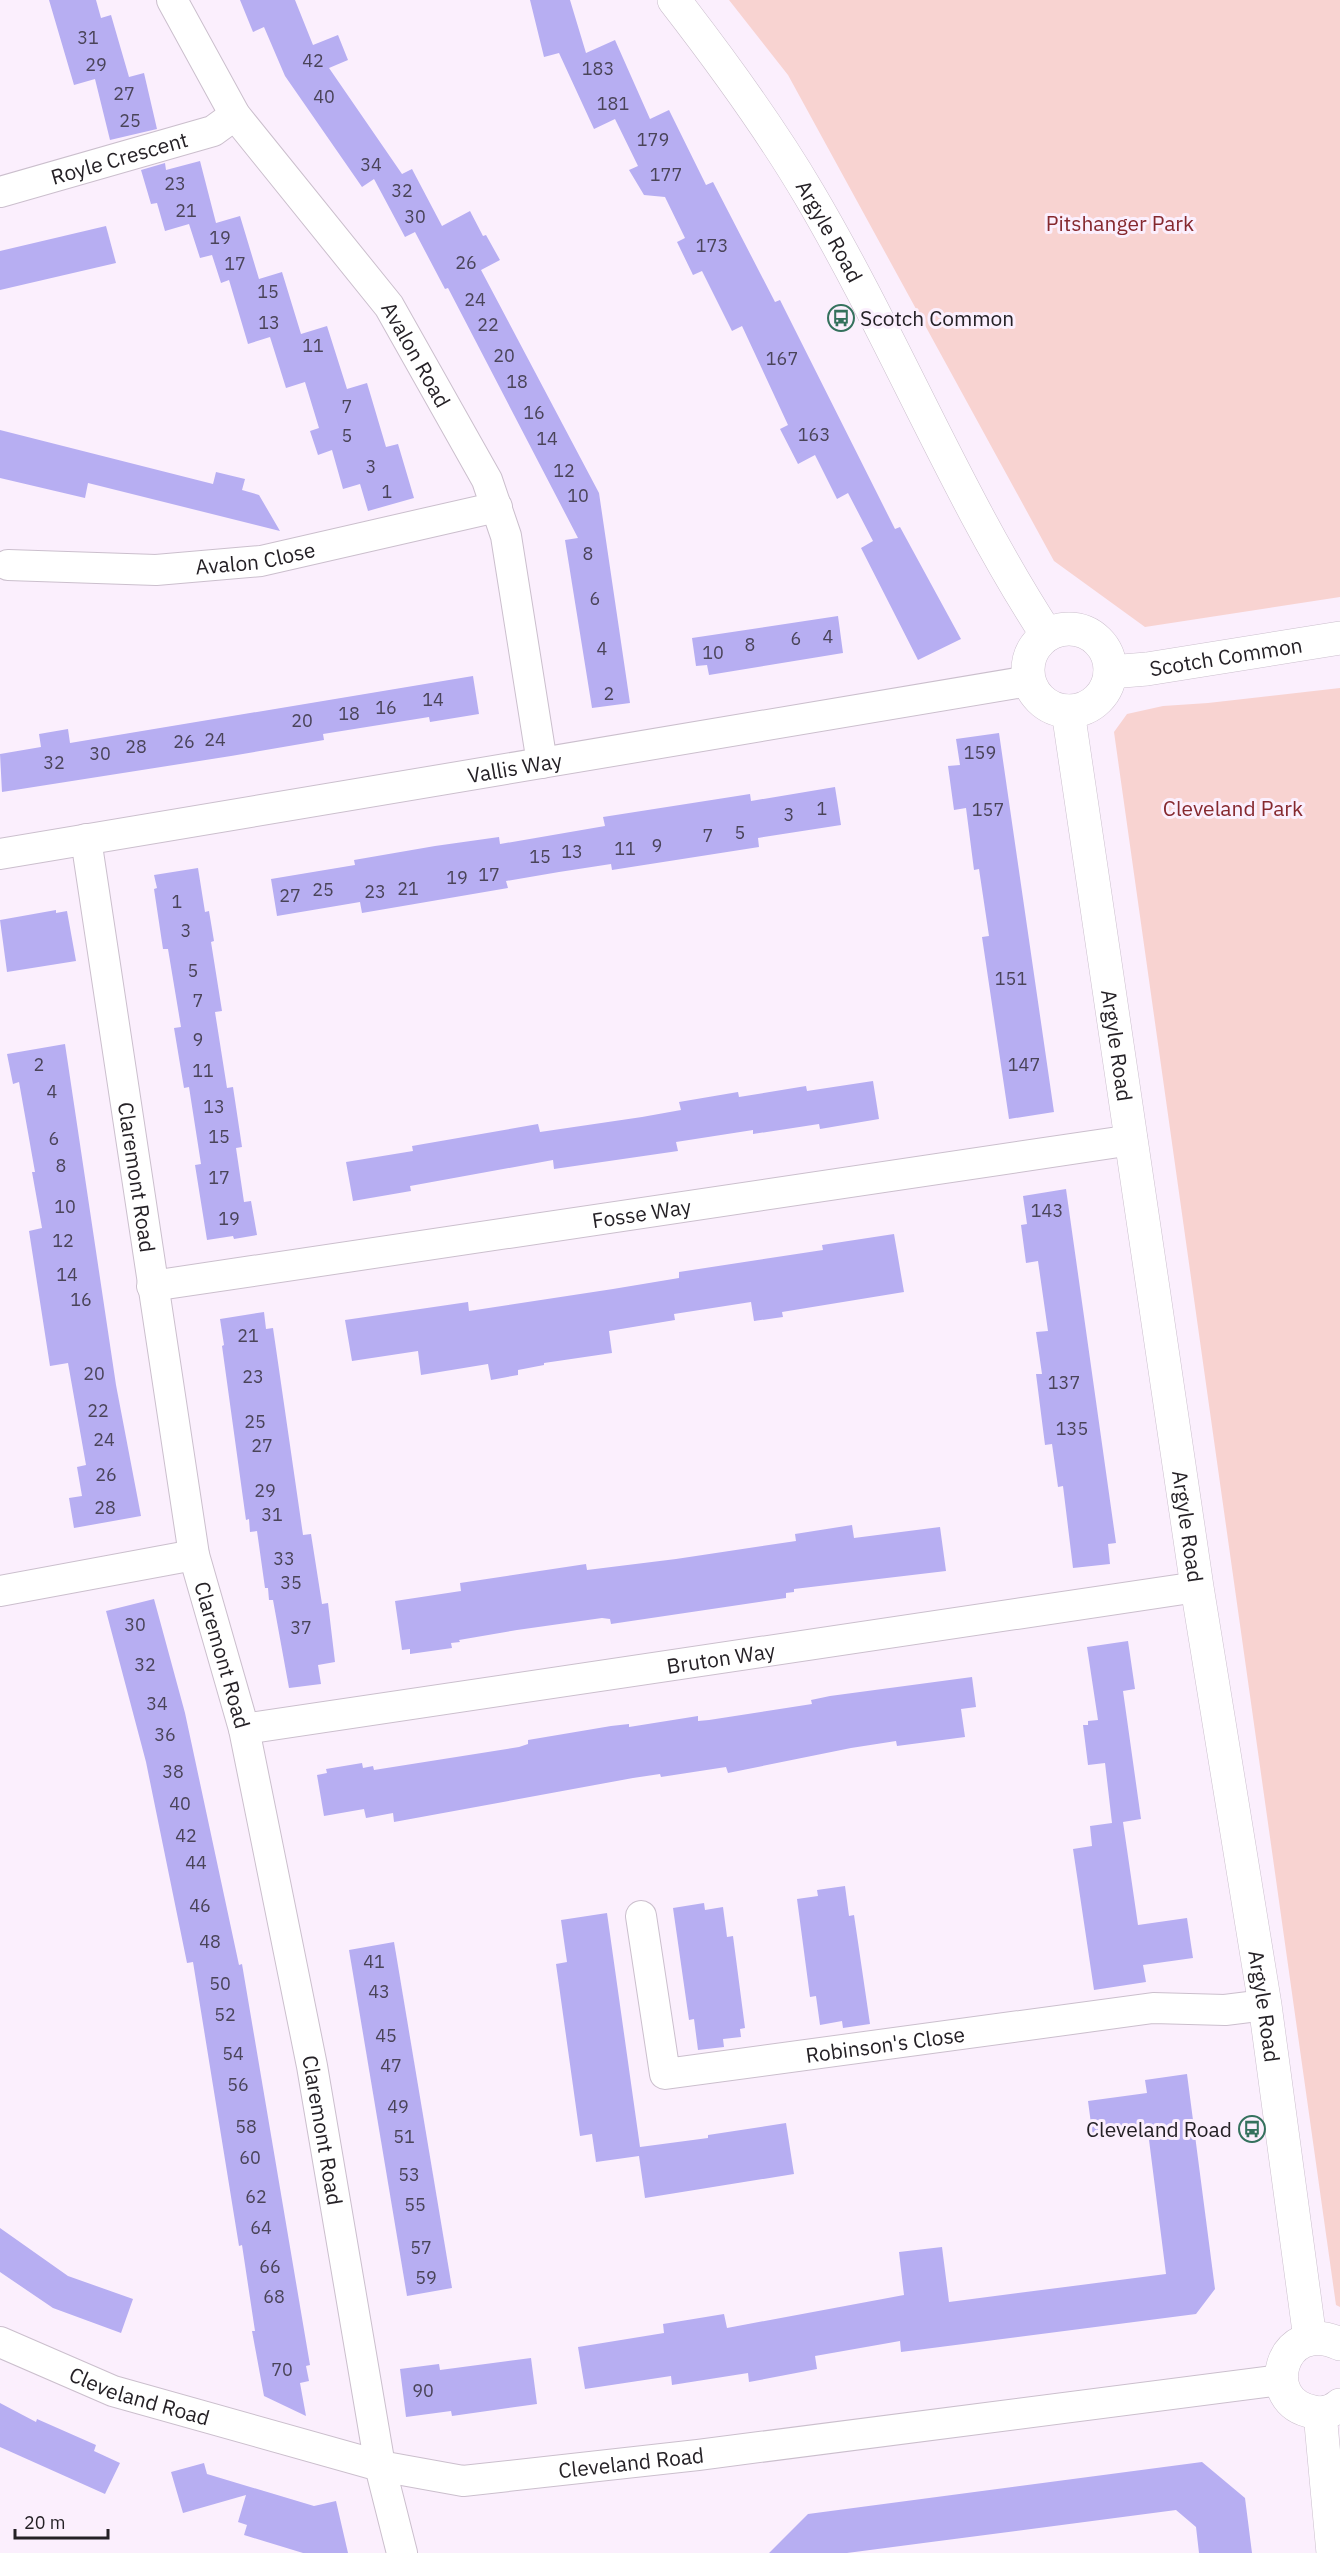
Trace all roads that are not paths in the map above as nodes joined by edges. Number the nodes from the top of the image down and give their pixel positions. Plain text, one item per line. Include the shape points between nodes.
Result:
1 (172, 0) edge
2 (674, 0) edge
3 (235, 115) junction
4 (0, 192) edge
5 (497, 507) junction
6 (8, 565) dead end
7 (1047, 635) junction
8 (1340, 638) edge
9 (1110, 672) junction
10 (1029, 681) junction
11 (1068, 711) junction
12 (542, 763) junction
13 (86, 839) junction
14 (0, 854) edge
15 (1132, 1140) junction
16 (152, 1286) junction
17 (194, 1555) junction
18 (1197, 1587) junction
19 (0, 1591) edge
20 (244, 1729) junction
21 (641, 1916) dead end
22 (1265, 2006) junction
23 (1325, 2341) edge
24 (0, 2342) edge
25 (1280, 2380) junction
26 (1330, 2409) edge
27 (380, 2466) junction
28 (402, 2553) edge
29 (1333, 2553) edge

1 - 3 street, Avalon Road
2 - 7 main road, Argyle Road via 757,113 810,195 950,462
3 - 4 street, Royle Crescent via 213,131
3 - 5 street, Avalon Road via 389,306 487,480
5 - 6 street, Avalon Close via 261,561 156,570
5 - 12 street, Avalon Road via 506,536
7 - 9 main road via 1068,628 1093,636 1102,645
7 - 10 main road via 1030,656
8 - 9 main road, Scotch Common
9 - 11 main road via 1107,687 1096,701
10 - 11 main road via 1042,701 1054,709
10 - 12 street, Vallis Way
11 - 15 main road, Argyle Road
12 - 13 street, Vallis Way
13 - 14 street, Vallis Way
13 - 16 street, Claremont Road
15 - 16 street, Fosse Way
15 - 18 main road, Argyle Road
16 - 17 street, Claremont Road
17 - 19 street
17 - 20 street, Claremont Road
18 - 20 street, Bruton Way
18 - 22 main road, Argyle Road
20 - 27 street, Claremont Road via 312,2066
21 - 22 street, Robinson's Close via 665,2074 1153,2008 1225,2010
22 - 23 main road, Argyle Road
23 - 25 main road, Argyle Road via 1294,2346 1284,2360
24 - 27 street, Cleveland Road via 113,2391
25 - 26 main road via 1287,2397 1298,2407
25 - 27 street, Cleveland Road via 698,2455 463,2481
26 - 29 main road
27 - 28 street, Claremont Road

